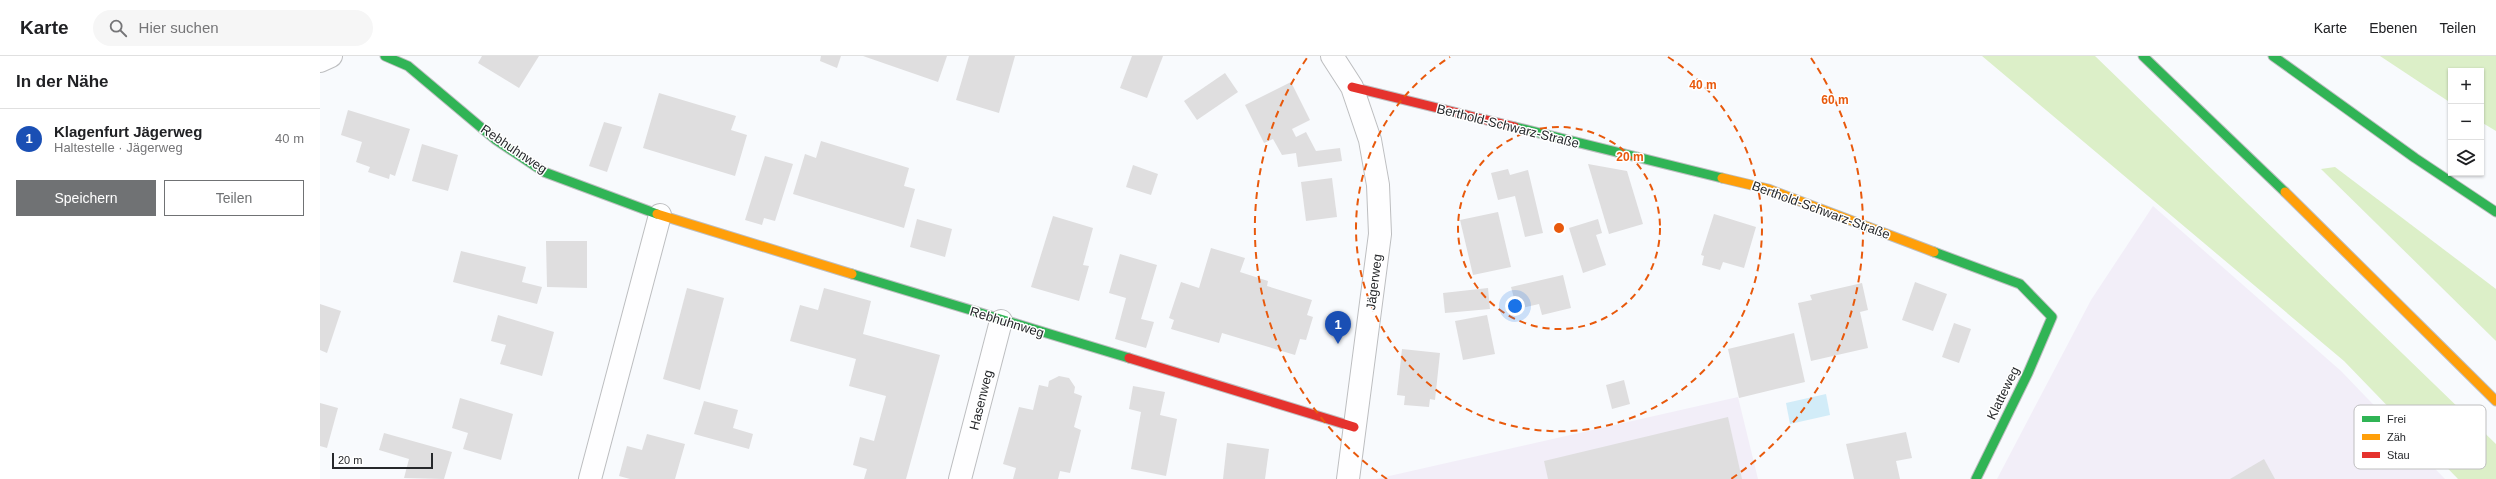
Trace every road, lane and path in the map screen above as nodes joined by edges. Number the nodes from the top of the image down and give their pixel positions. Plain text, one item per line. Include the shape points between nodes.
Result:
1 (331, 56) edge
2 (385, 56) edge
3 (1332, 56) edge
4 (2143, 56) edge
5 (2273, 56) edge
6 (320, 61) edge
7 (1352, 87) junction
8 (2496, 212) edge
9 (660, 216) junction
10 (2052, 317) joint
11 (1001, 321) junction
12 (2496, 401) edge
13 (1354, 427) junction
14 (590, 479) edge
15 (960, 479) edge
16 (1348, 479) edge
17 (1976, 479) edge

1 - 6 street
2 - 9 main road, Rebhuhnweg via 408,66 496,140 544,172
3 - 7 street
4 - 12 main road via 2360,264
5 - 8 main road via 2415,158
7 - 10 main road, Berthold-Schwarz-Straße via 1768,189 2020,284
7 - 13 street, Jägerweg via 1371,147 1378,185 1380,234
9 - 11 main road, Rebhuhnweg
9 - 14 street
10 - 17 main road, Klatteweg via 2028,373
11 - 13 main road, Rebhuhnweg
11 - 15 street, Hasenweg
13 - 16 street, Jägerweg

